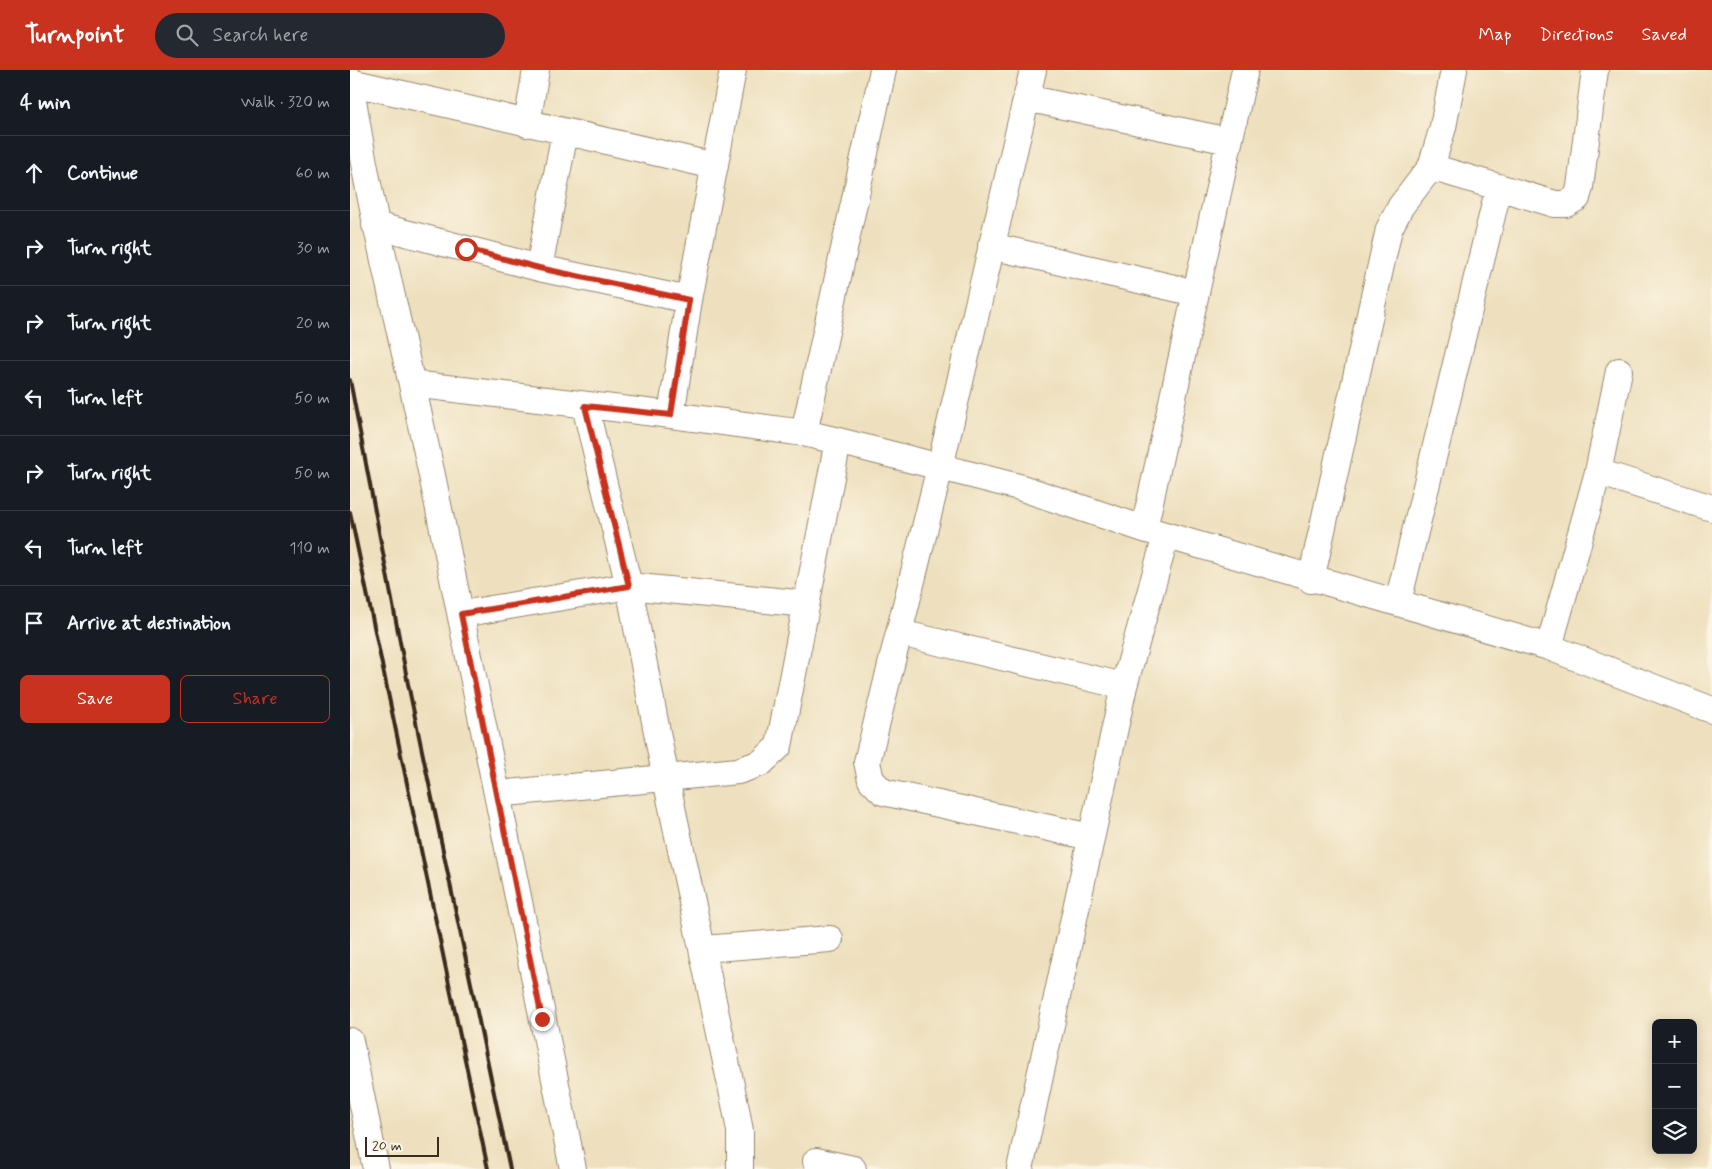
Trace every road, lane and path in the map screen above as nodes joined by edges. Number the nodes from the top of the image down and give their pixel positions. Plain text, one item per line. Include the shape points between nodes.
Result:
1 (536, 70) edge
2 (733, 70) edge
3 (883, 70) edge
4 (1032, 70) edge
5 (1245, 70) edge
6 (1454, 70) edge
7 (1595, 70) edge
8 (350, 81) edge
9 (1026, 98) junction
10 (527, 124) junction
11 (565, 132) junction
12 (1230, 141) junction
13 (715, 166) junction
14 (1431, 167) junction
15 (1499, 186) junction
16 (375, 225) junction
17 (991, 246) junction
18 (539, 268) junction
19 (1196, 293) junction
20 (689, 300) junction
21 (1619, 371) dead end
22 (413, 384) junction
23 (585, 406) junction
24 (671, 415) junction
25 (804, 433) junction
26 (838, 440) junction
27 (940, 467) junction
28 (1598, 472) junction
29 (1712, 508) edge
30 (1155, 532) junction
31 (1311, 580) junction
32 (629, 586) junction
33 (1398, 602) junction
34 (806, 604) junction
35 (461, 614) junction
36 (900, 633) junction
37 (1549, 647) junction
38 (1124, 686) junction
39 (1712, 710) edge
40 (666, 779) junction
41 (497, 794) junction
42 (1091, 837) junction
43 (830, 939) dead end
44 (703, 950) junction
45 (350, 1042) edge
46 (354, 1084) edge
47 (816, 1161) dead end
48 (376, 1169) edge
49 (573, 1169) edge
50 (740, 1169) edge
51 (853, 1169) edge
52 (1020, 1169) edge

1 - 10 street
2 - 13 street
3 - 25 street
4 - 9 street
5 - 12 street
6 - 14 street
7 - 15 street via 1577,198 1566,204 1555,204
8 - 10 street
8 - 16 street
9 - 12 street
9 - 17 street
10 - 11 street
11 - 13 street
11 - 18 street
12 - 19 street
13 - 20 street
14 - 15 street
14 - 31 street via 1401,206 1389,229
15 - 33 street
16 - 18 street
16 - 22 street
17 - 19 street
17 - 27 street
18 - 20 street
19 - 30 street
20 - 24 street
21 - 28 street
22 - 23 street
22 - 35 street
23 - 24 street
23 - 32 street
24 - 25 street
25 - 26 street
26 - 27 street
26 - 34 street
27 - 30 street via 1019,487
27 - 36 street
28 - 29 street
28 - 37 street
30 - 31 street
30 - 38 street
31 - 33 street
32 - 34 street
32 - 35 street
32 - 40 street
33 - 37 street
34 - 40 street via 779,746 761,764 738,771
35 - 41 street
36 - 38 street
36 - 42 street via 867,762 871,780 883,792
37 - 39 street
38 - 42 street
40 - 41 street
40 - 44 street
41 - 49 street
42 - 52 street
43 - 44 street
44 - 50 street via 736,1108
45 - 46 street
46 - 48 street
47 - 51 street

